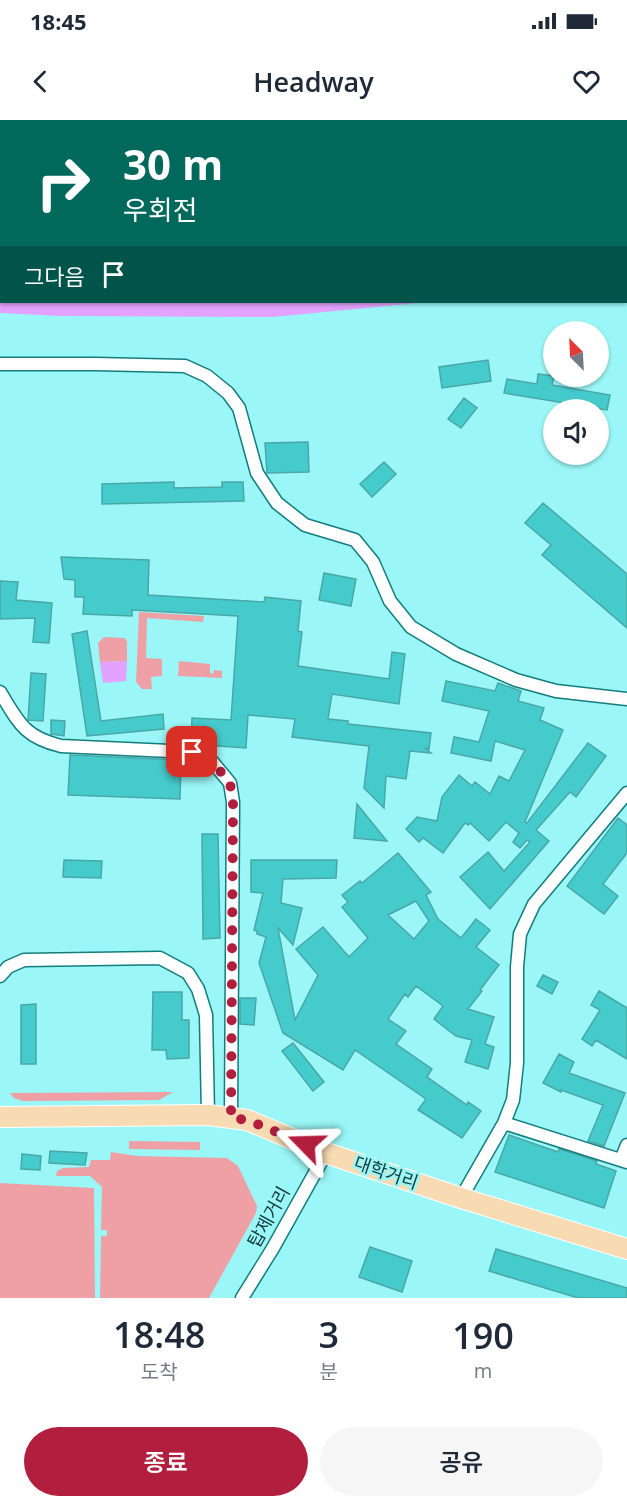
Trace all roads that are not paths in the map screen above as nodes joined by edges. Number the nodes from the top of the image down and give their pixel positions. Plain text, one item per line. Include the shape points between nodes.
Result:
1 (0, 364) edge
2 (0, 693) edge
3 (627, 699) edge
4 (627, 793) edge
5 (0, 976) edge
6 (208, 1115) junction
7 (0, 1117) edge
8 (231, 1118) junction
9 (504, 1123) junction
10 (627, 1145) edge
11 (326, 1153) junction
12 (624, 1161) edge
13 (460, 1198) junction
14 (627, 1249) edge
15 (242, 1298) edge

1 - 3 street via 185,366 207,376 239,408 257,473 277,503 305,525 355,540 373,562 390,600 411,627 456,654 516,680 556,691
2 - 8 street via 26,730 42,742 192,752 210,759 230,783
4 - 9 street via 526,917 517,967 518,1063 513,1100
5 - 6 street via 8,967 24,960 160,958 188,974 198,989 206,1015
6 - 7 main road, 대학거리
6 - 8 main road, 대학거리
8 - 11 main road, 대학거리 via 247,1120
9 - 12 street
9 - 13 street
10 - 12 street
11 - 13 main road, 대학거리
11 - 15 street, 탑제거리
13 - 14 main road, 대학거리

